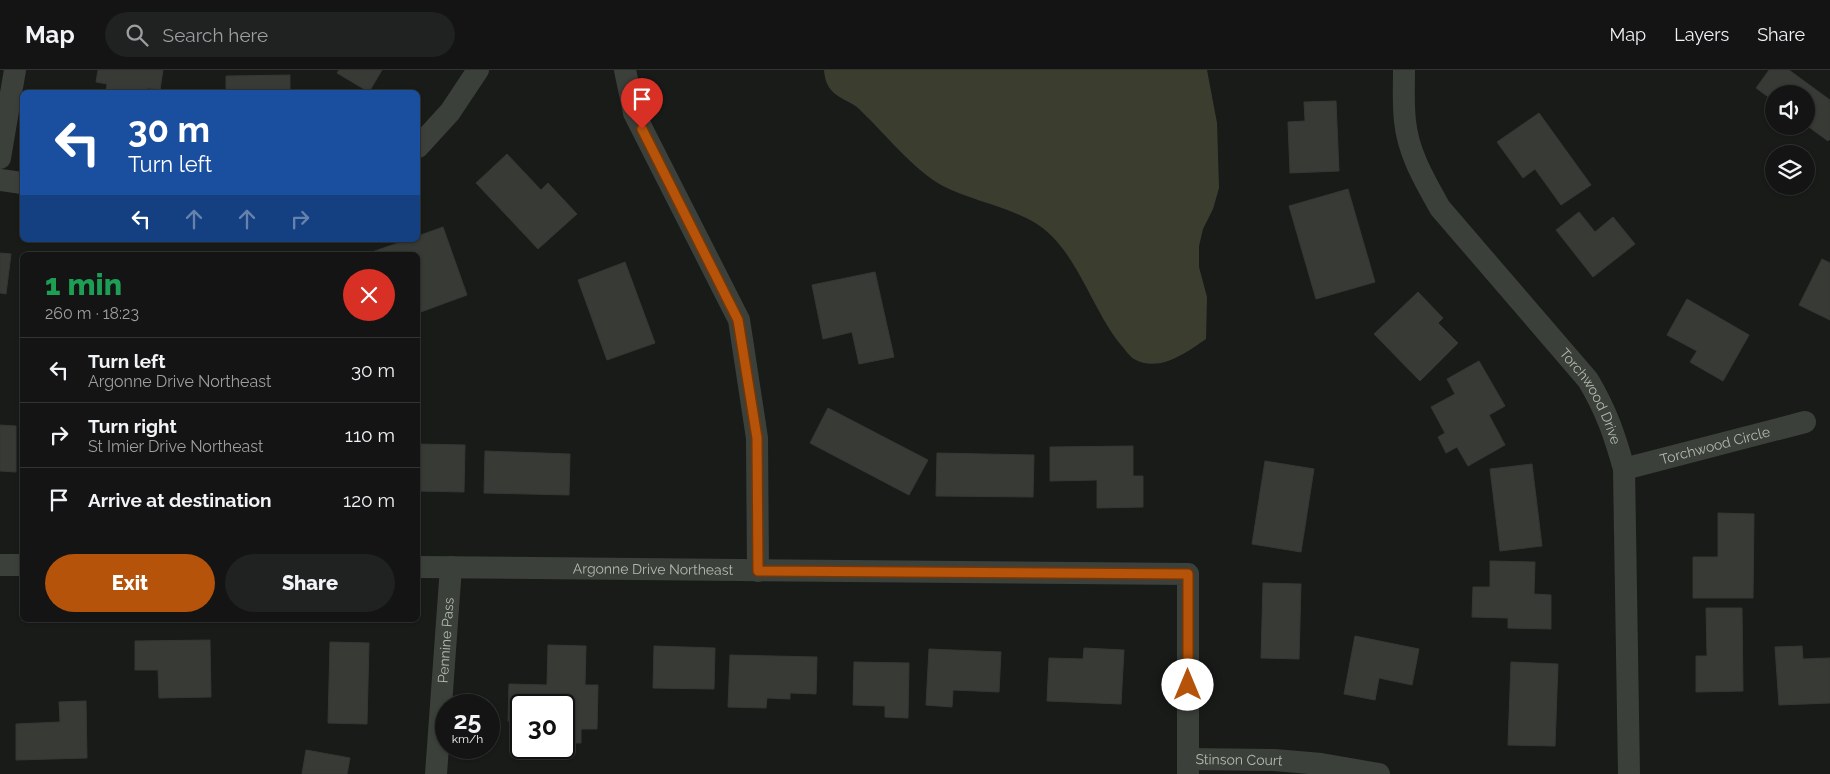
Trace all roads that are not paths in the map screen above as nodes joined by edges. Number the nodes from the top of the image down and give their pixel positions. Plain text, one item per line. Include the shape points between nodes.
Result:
1 (15, 70) edge
2 (478, 70) edge
3 (625, 70) edge
4 (1404, 70) edge
5 (420, 145) edge
6 (0, 158) edge
7 (0, 180) edge
8 (20, 183) edge
9 (1805, 422) dead end
10 (1624, 469) junction
11 (0, 565) edge
12 (20, 565) edge
13 (420, 567) edge
14 (451, 567) junction
15 (758, 571) junction
16 (1188, 767) edge
17 (436, 774) edge
18 (1379, 774) edge
19 (1629, 774) edge

1 - 6 street
2 - 5 street via 450,112
3 - 15 street via 634,113 738,320 757,438
4 - 10 street, Torchwood Drive via 1405,122 1422,176 1446,214 1588,380 1612,428
7 - 8 street
9 - 10 street, Torchwood Circle
10 - 19 street, Torchwood Drive
11 - 12 street
13 - 14 street, Argonne Drive Northeast
14 - 15 street, Argonne Drive Northeast
14 - 17 street, Pennine Pass
15 - 16 street, Argonne Drive Northeast via 1188,574
16 - 18 street, Stinson Court via 1274,760

